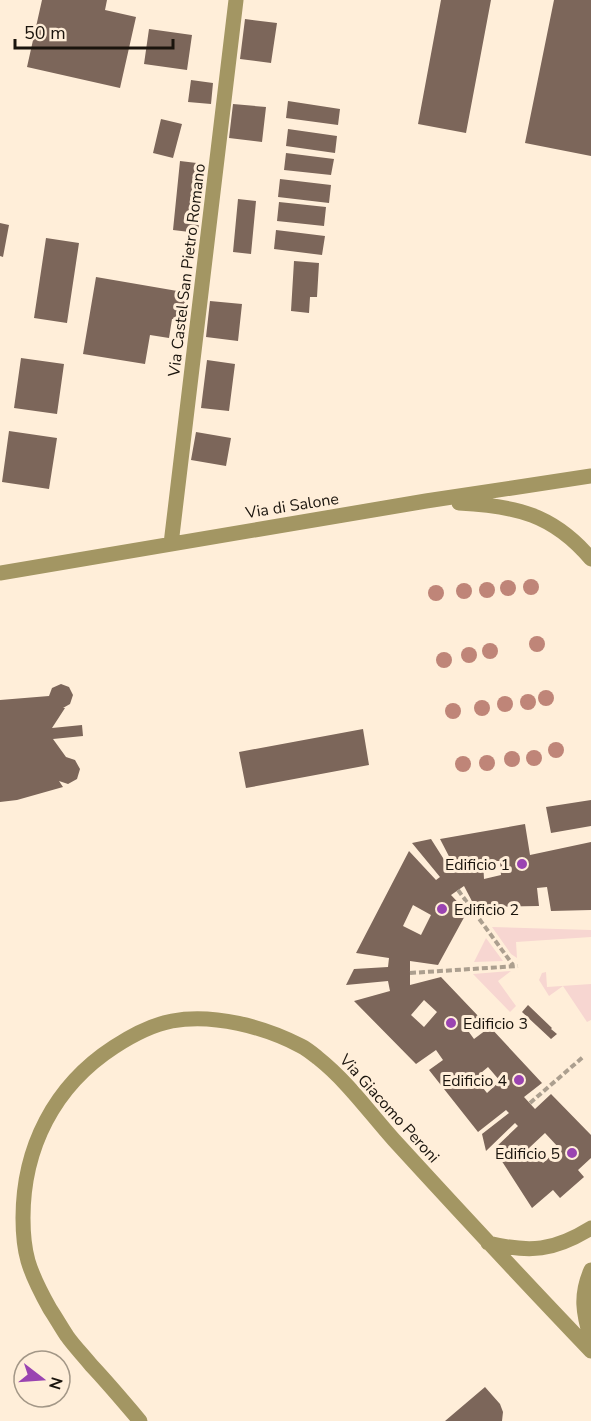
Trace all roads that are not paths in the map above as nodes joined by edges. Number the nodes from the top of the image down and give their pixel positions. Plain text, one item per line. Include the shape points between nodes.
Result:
1 (236, 0) edge
2 (591, 477) edge
3 (426, 501) junction
4 (171, 544) junction
5 (591, 559) edge
6 (0, 573) edge
7 (591, 1228) edge
8 (488, 1243) junction
9 (591, 1270) edge
10 (591, 1339) edge
11 (591, 1351) edge
12 (140, 1421) edge

1 - 4 street, Via Castel San Pietro Romano
2 - 3 street, Via di Salone
3 - 4 street, Via di Salone
3 - 5 street via 495,505 531,514 563,532
4 - 6 street, Via di Salone
7 - 8 street via 566,1242 530,1250
8 - 11 street, Via Giacomo Peroni
8 - 12 street, Via Giacomo Peroni via 351,1088 304,1047 251,1027 193,1019 171,1021 128,1038 92,1062 52,1108 26,1174 23,1231 36,1286 68,1338
9 - 10 street via 584,1289 584,1308

